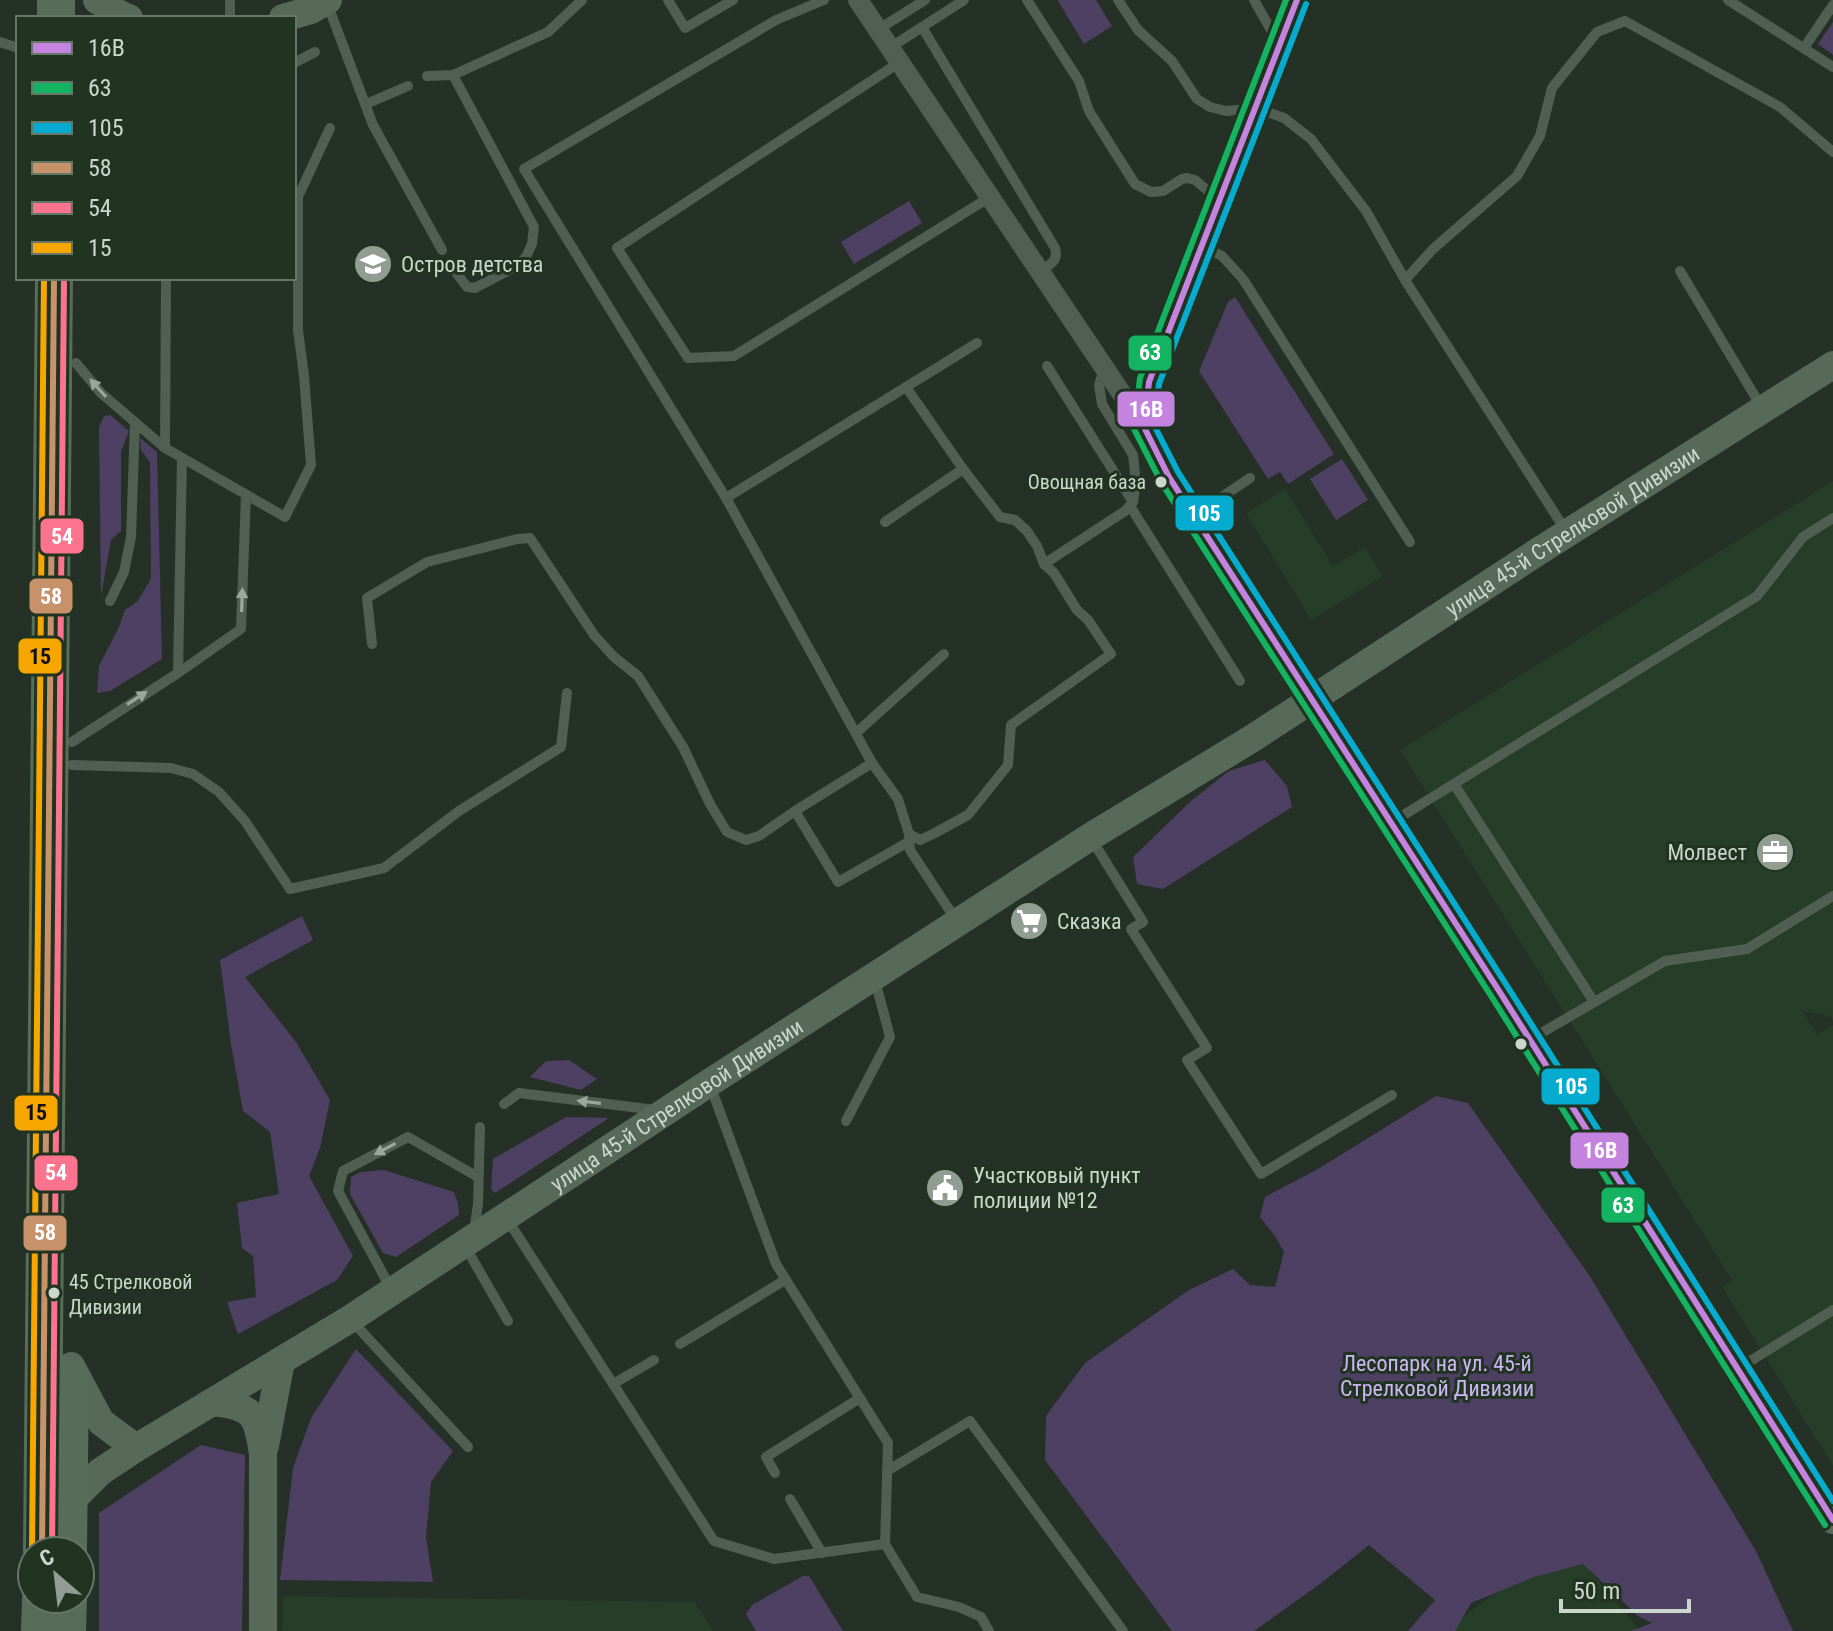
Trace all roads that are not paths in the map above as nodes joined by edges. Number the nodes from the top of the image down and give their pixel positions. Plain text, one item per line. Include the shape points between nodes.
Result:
1 (97, 0) edge
2 (327, 0) edge
3 (582, 0) edge
4 (668, 0) edge
5 (733, 0) edge
6 (824, 0) edge
7 (858, 0) edge
8 (925, 0) edge
9 (964, 0) edge
10 (1027, 0) edge
11 (1118, 0) edge
12 (1254, 0) edge
13 (1297, 0) edge
14 (1728, 0) edge
15 (1833, 5) edge
16 (123, 16) edge
17 (290, 16) edge
18 (922, 27) junction
19 (879, 29) junction
20 (1283, 38) junction
21 (1804, 48) junction
22 (315, 52) dead end
23 (896, 54) junction
24 (296, 62) edge
25 (1833, 67) edge
26 (453, 75) junction
27 (427, 76) dead end
28 (408, 86) dead end
29 (366, 104) junction
30 (1256, 108) junction
31 (330, 128) dead end
32 (1833, 152) edge
33 (296, 196) edge
34 (990, 196) junction
35 (1220, 200) junction
36 (1202, 246) junction
37 (442, 250) dead end
38 (451, 266) dead end
39 (1040, 271) junction
40 (1680, 271) dead end
41 (54, 280) edge
42 (77, 280) edge
43 (166, 280) edge
44 (1405, 280) junction
45 (977, 343) dead end
46 (76, 363) junction
47 (1833, 365) edge
48 (1047, 366) dead end
49 (1105, 368) junction
50 (906, 387) junction
51 (1763, 410) junction
52 (135, 422) junction
53 (1144, 427) junction
54 (165, 448) junction
55 (182, 458) junction
56 (963, 469) junction
57 (1250, 478) dead end
58 (246, 495) junction
59 (726, 498) junction
60 (1132, 504) junction
61 (1194, 517) junction
62 (1833, 518) edge
63 (885, 522) dead end
64 (1567, 533) junction
65 (1410, 542) dead end
66 (1044, 564) junction
67 (110, 601) dead end
68 (372, 644) dead end
69 (944, 654) dead end
70 (178, 673) junction
71 (1240, 681) dead end
72 (567, 693) dead end
73 (1312, 699) junction
74 (856, 733) junction
75 (72, 753) junction
76 (872, 763) junction
77 (1454, 784) junction
78 (795, 811) junction
79 (1391, 823) junction
80 (1090, 837) junction
81 (909, 838) junction
82 (1833, 896) edge
83 (958, 923) junction
84 (874, 977) junction
85 (1594, 1002) junction
86 (1530, 1040) junction
87 (709, 1083) junction
88 (1392, 1095) dead end
89 (504, 1104) dead end
90 (666, 1112) junction
91 (846, 1121) dead end
92 (480, 1127) dead end
93 (478, 1177) junction
94 (506, 1217) junction
95 (468, 1242) junction
96 (785, 1280) junction
97 (393, 1292) junction
98 (1833, 1310) edge
99 (350, 1319) junction
100 (508, 1321) dead end
101 (680, 1344) dead end
102 (654, 1360) dead end
103 (281, 1361) junction
104 (71, 1366) junction
105 (1738, 1369) junction
106 (613, 1384) junction
107 (860, 1398) junction
108 (213, 1402) junction
109 (468, 1447) dead end
110 (136, 1448) junction
111 (263, 1455) junction
112 (887, 1471) junction
113 (775, 1473) dead end
114 (790, 1499) dead end
115 (56, 1502) junction
116 (1833, 1520) edge
117 (47, 1535) edge
118 (64, 1535) edge
119 (885, 1544) junction
120 (822, 1553) junction
121 (263, 1631) edge
122 (989, 1631) edge
123 (1123, 1631) edge

1 - 16 main road
2 - 17 main road
2 - 29 lane
3 - 26 lane via 548,32
4 - 5 lane via 685,28
6 - 59 lane via 776,20 524,169
7 - 19 street
8 - 19 lane
9 - 18 lane
10 - 35 lane via 1135,184 1163,191 1187,178
11 - 30 lane via 1138,30 1172,61 1197,99 1218,110
12 - 20 lane via 1271,30
13 - 20 main road
14 - 21 lane
15 - 21 lane
18 - 23 lane
18 - 39 lane via 1055,248 1054,262
19 - 23 street
20 - 30 main road
21 - 25 lane
22 - 24 lane
23 - 34 street
23 - 34 lane via 617,248 688,358 734,356
26 - 27 lane
26 - 38 lane via 534,227 526,257 475,288 467,287
28 - 29 lane
29 - 37 lane
30 - 35 main road
30 - 44 lane via 1284,118 1311,139 1366,211
31 - 33 lane
32 - 44 lane via 1780,107 1625,21 1597,32 1552,88 1540,136 1517,176
33 - 58 lane via 298,330 311,465 285,517
34 - 39 street
35 - 36 main road
36 - 53 main road via 1149,382
36 - 65 lane via 1222,256 1243,279
39 - 49 street
40 - 51 lane
41 - 115 highway
42 - 46 highway
43 - 54 lane
44 - 64 lane
45 - 50 lane
52 -> 46 lane
46 - 75 highway
47 - 51 main road, улица 45-й Стрелковой Дивизии
48 - 60 lane
49 - 53 street
49 - 60 lane via 1099,385 1102,404 1133,455
50 - 56 lane
50 - 59 lane
51 - 64 main road, улица 45-й Стрелковой Дивизии
52 - 54 lane
52 - 67 lane via 131,537 124,572
53 - 61 main road
54 - 55 lane
55 - 58 lane
55 - 70 lane
56 - 63 lane
56 - 66 lane via 1000,517 1015,520 1027,531
57 - 61 lane
70 -> 58 lane via 241,629
59 - 74 lane
60 - 66 lane
60 - 71 lane
61 - 73 main road
62 - 77 lane via 1803,537 1757,596
64 - 73 main road, улица 45-й Стрелковой Дивизии
66 - 81 lane via 1111,654 1011,725 1008,765 968,815 920,840
68 - 78 lane via 367,598 427,562 530,538 594,635 638,676 727,832 746,840 759,836
69 - 74 lane
75 -> 70 lane
72 - 75 lane via 561,747 459,811 384,868 290,889 245,821 219,792 193,774
73 - 79 main road
73 - 80 main road, улица 45-й Стрелковой Дивизии
74 - 76 lane
75 - 104 highway
76 - 78 lane
76 - 81 lane via 898,799
77 - 79 lane
77 - 85 lane
78 - 81 lane via 838,882
79 - 86 main road
80 - 83 main road, улица 45-й Стрелковой Дивизии
80 - 88 lane via 1143,922 1131,929 1207,1048 1187,1060 1261,1174
81 - 83 lane via 910,850
82 - 85 lane via 1747,949 1665,961
83 - 84 main road, улица 45-й Стрелковой Дивизии
84 - 87 main road, улица 45-й Стрелковой Дивизии
84 - 91 lane via 890,1037
85 - 86 lane
86 - 105 main road
87 - 90 main road, улица 45-й Стрелковой Дивизии
87 - 96 lane
90 -> 89 lane via 519,1093
90 - 94 main road, улица 45-й Стрелковой Дивизии
92 - 93 lane
93 - 95 lane via 478,1204
93 -> 97 lane via 408,1137 343,1171 338,1191
94 - 95 main road, улица 45-й Стрелковой Дивизии
94 - 106 lane
95 - 97 main road, улица 45-й Стрелковой Дивизии
95 - 100 lane
96 - 101 lane
96 - 107 lane
97 - 99 main road, улица 45-й Стрелковой Дивизии
98 - 105 lane
99 - 103 main road, улица 45-й Стрелковой Дивизии
99 - 109 lane
102 - 106 lane
103 - 108 main road, улица 45-й Стрелковой Дивизии
103 - 111 main road
104 - 110 main road via 101,1422
104 - 115 highway
105 - 116 main road
106 - 120 lane via 714,1541 774,1559
107 - 112 lane via 888,1443
107 - 113 lane via 766,1457
108 - 110 main road, улица 45-й Стрелковой Дивизии
108 - 111 main road via 234,1404 252,1414 260,1428
110 - 115 main road, улица 45-й Стрелковой Дивизии
111 - 121 main road
112 - 119 lane
112 - 123 lane via 970,1421
114 - 120 lane
115 - 117 highway
115 - 118 highway
119 - 120 lane
119 - 122 lane via 917,1597 981,1617

